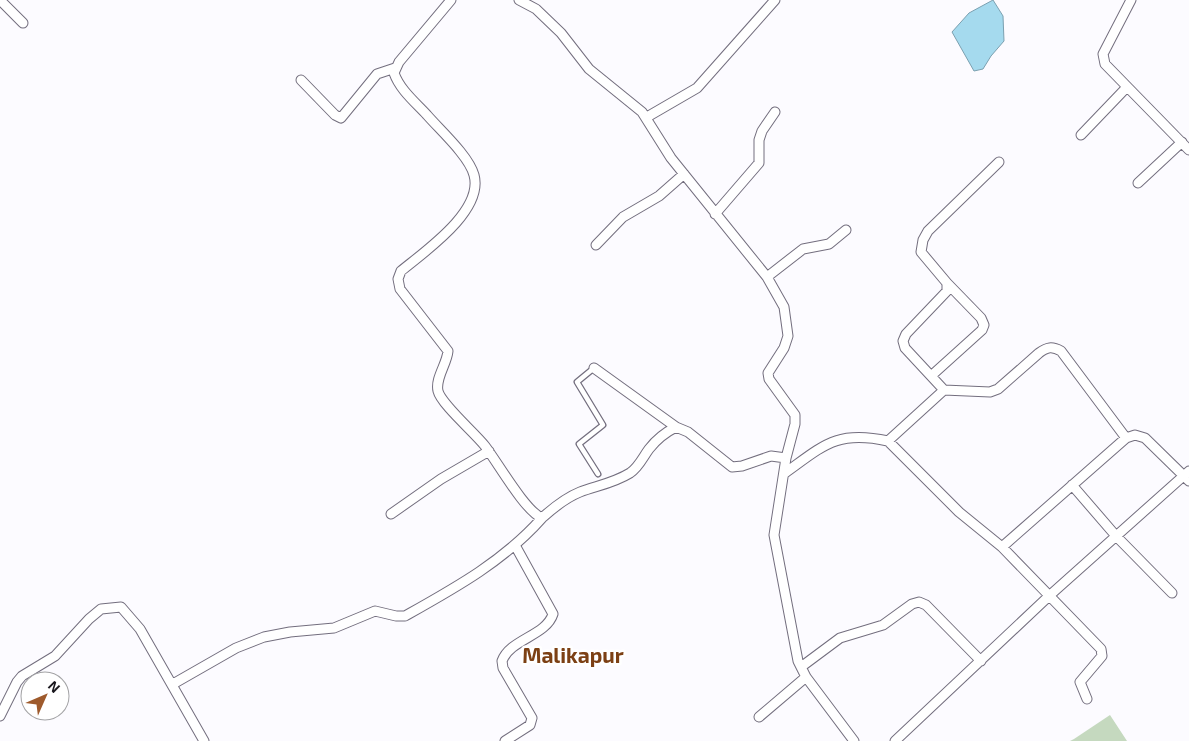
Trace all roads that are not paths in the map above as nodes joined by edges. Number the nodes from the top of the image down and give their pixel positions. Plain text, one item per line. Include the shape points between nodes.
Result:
1 (0, 0) edge
2 (451, 0) edge
3 (519, 0) edge
4 (775, 0) edge
5 (1132, 0) edge
6 (23, 23) dead end
7 (395, 68) junction
8 (301, 80) dead end
9 (1126, 87) junction
10 (776, 112) dead end
11 (647, 118) junction
12 (1081, 135) dead end
13 (1182, 142) junction
14 (1189, 150) edge
15 (999, 162) dead end
16 (684, 174) junction
17 (1138, 183) dead end
18 (715, 214) junction
19 (846, 230) dead end
20 (596, 245) dead end
21 (767, 277) junction
22 (947, 283) junction
23 (594, 368) joint
24 (931, 376) junction
25 (944, 390) junction
26 (676, 427) junction
27 (1126, 438) junction
28 (888, 441) junction
29 (489, 451) junction
30 (786, 458) junction
31 (785, 473) junction
32 (598, 474) dead end
33 (1187, 476) edge
34 (1072, 485) junction
35 (391, 514) dead end
36 (542, 518) junction
37 (1116, 536) junction
38 (516, 546) junction
39 (1002, 547) junction
40 (1172, 593) dead end
41 (1049, 596) junction
42 (981, 661) junction
43 (801, 667) junction
44 (806, 677) junction
45 (173, 684) junction
46 (1087, 699) dead end
47 (0, 716) edge
48 (759, 717) dead end
49 (204, 741) edge
50 (505, 741) edge
51 (854, 741) edge
52 (895, 741) edge

1 - 6 street
2 - 7 street
3 - 11 street via 536,9 562,33 589,69
4 - 11 street via 697,88
5 - 9 street via 1103,54 1105,64
7 - 8 street via 377,74 341,118
7 - 29 street via 397,81 457,149 474,174 474,191 456,224 401,271 398,279 400,289 448,351 438,384 440,395
9 - 12 street
9 - 13 street
10 - 18 street via 762,131 759,163
11 - 16 street
13 - 14 street
13 - 17 street
15 - 22 street via 928,231 923,240 921,252
16 - 18 street
16 - 20 street via 668,190 623,217
18 - 21 street
19 - 21 street via 829,244 803,249
21 - 30 street via 784,306 788,336 768,373 795,415
22 - 24 street via 947,291 903,341 905,348
22 - 24 street via 984,325
23 - 26 street
23 - 32 lane via 576,382 603,425 579,444
24 - 25 street
25 - 27 street via 990,392 998,389 1038,353 1054,347 1061,351
25 - 28 street
26 - 30 street via 688,432 732,467 771,456
26 - 36 street via 650,448 629,474 565,499
27 - 33 street via 1135,435 1145,438
27 - 34 street
28 - 31 street via 843,438 829,442
28 - 39 street via 959,512
29 - 35 street
29 - 36 street via 528,507
30 - 31 street
31 - 43 street via 775,524 775,548
33 - 37 street
34 - 37 street
34 - 39 street
36 - 38 street
37 - 40 street
37 - 41 street
38 - 45 street via 406,616 375,611 334,628 264,637 236,648
38 - 50 street via 553,614 548,622 510,650 502,661 532,718 530,725
39 - 41 street
41 - 42 street
41 - 46 street via 1101,649 1099,663 1080,682
42 - 43 street via 926,605 919,602 883,625 840,638
42 - 52 street
43 - 44 street
44 - 48 street
44 - 51 street
45 - 47 street via 128,613 121,608 101,609 55,656 22,676
45 - 49 street

